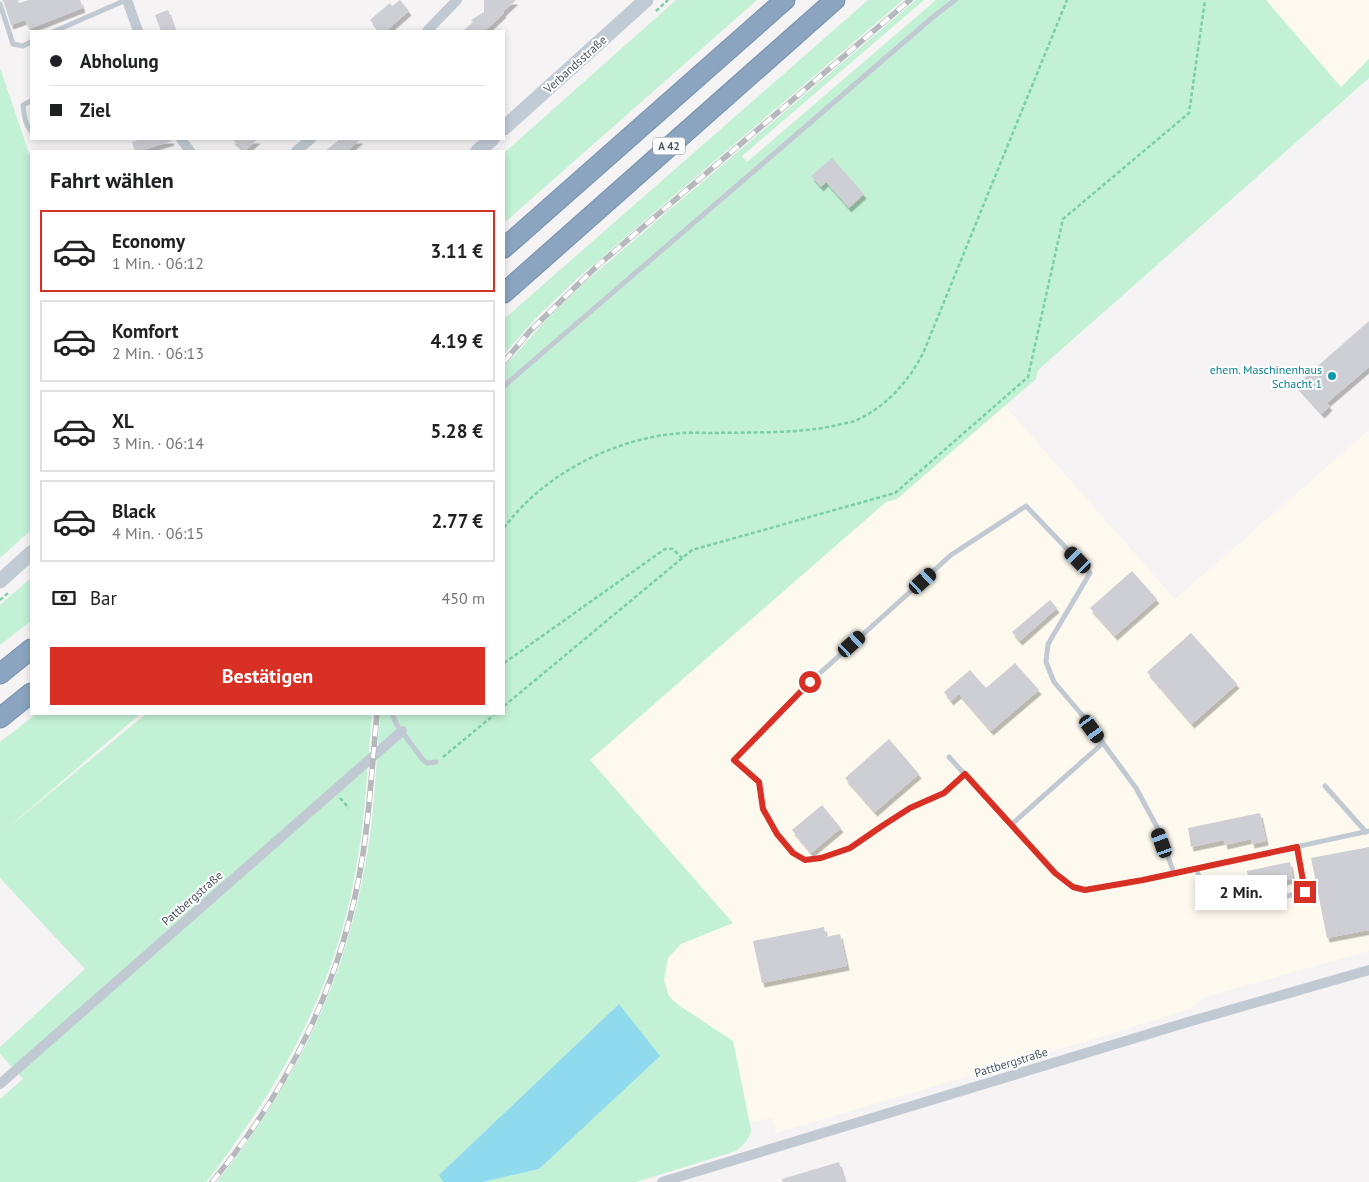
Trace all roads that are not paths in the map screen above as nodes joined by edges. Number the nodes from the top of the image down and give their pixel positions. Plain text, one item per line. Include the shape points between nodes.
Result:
1 (126, 0) edge
2 (457, 0) edge
3 (646, 0) edge
4 (785, 0) edge
5 (835, 0) edge
6 (955, 0) edge
7 (0, 4) edge
8 (57, 30) edge
9 (138, 30) edge
10 (428, 30) edge
11 (30, 42) edge
12 (30, 100) edge
13 (505, 127) edge
14 (30, 130) edge
15 (310, 140) edge
16 (491, 140) edge
17 (297, 150) edge
18 (479, 150) edge
19 (505, 247) edge
20 (505, 292) edge
21 (505, 385) edge
22 (30, 554) edge
23 (0, 581) edge
24 (30, 650) edge
25 (0, 674) edge
26 (30, 694) edge
27 (393, 715) edge
28 (0, 718) edge
29 (402, 731) junction
30 (1102, 743) junction
31 (949, 757) dead end
32 (436, 762) road end
33 (965, 774) junction
34 (1325, 786) dead end
35 (1012, 824) junction
36 (1367, 832) edge
37 (1297, 847) junction
38 (1197, 868) junction
39 (1174, 873) junction
40 (1287, 896) dead end
41 (1236, 898) dead end
42 (1369, 970) edge
43 (0, 1084) edge
44 (662, 1182) edge

1 - 8 lane
1 - 9 street
2 - 10 street
3 - 13 main road, Verbandsstraße
4 - 19 highway, A 42
5 - 20 highway, A 42
6 - 21 lane
7 - 11 lane via 13,44 22,46
12 - 14 lane via 23,104
15 - 17 street
16 - 18 main road
22 - 23 main road
24 - 25 highway
26 - 28 highway
27 - 29 lane
29 - 32 lane via 423,760
29 - 43 street, Pattbergstraße
30 - 33 lane via 1054,682 1046,662 1048,644 1090,573 1026,506 951,556 810,682 734,760 759,782 763,809 777,834 793,853 805,860 850,848 910,808 944,793
30 - 35 lane
30 - 39 lane via 1140,796 1157,827
31 - 33 lane
33 - 35 lane
34 - 36 lane
35 - 39 lane via 1055,873 1073,887 1085,890
36 - 37 lane
37 - 38 lane
37 - 40 lane via 1305,892
38 - 39 lane
38 - 41 lane via 1205,904
42 - 44 street, Pattbergstraße

